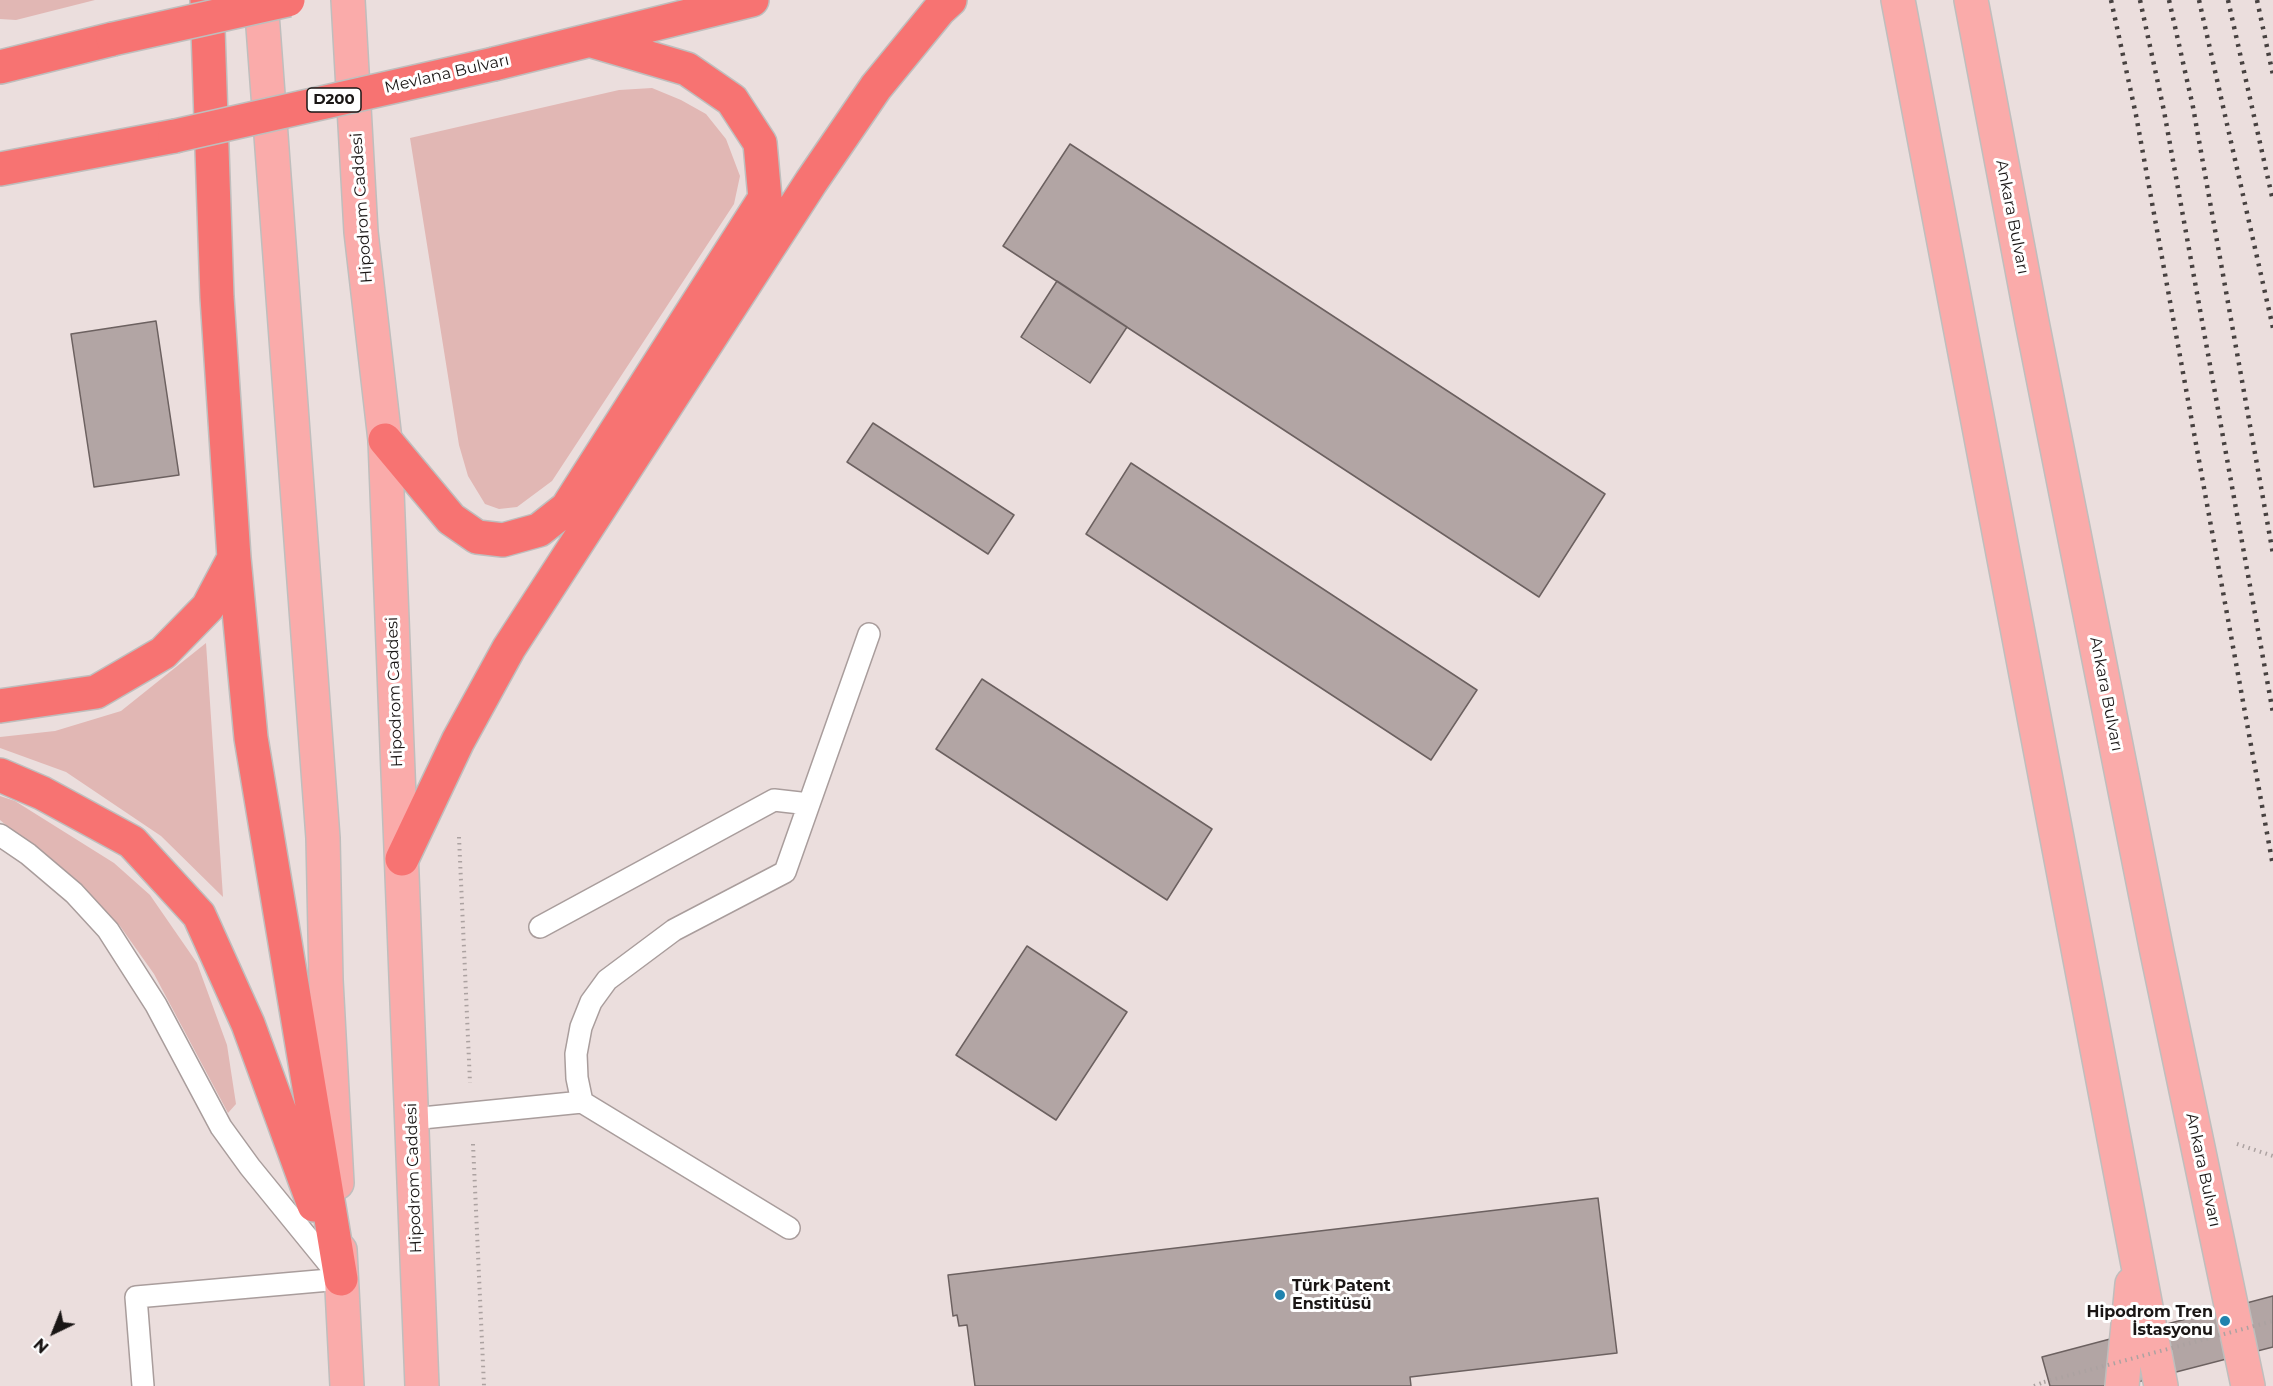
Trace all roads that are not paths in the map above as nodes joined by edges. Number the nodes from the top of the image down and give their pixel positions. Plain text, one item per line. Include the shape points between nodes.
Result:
1 (207, 0) edge
2 (261, 0) edge
3 (288, 0) edge
4 (348, 0) edge
5 (752, 0) edge
6 (950, 0) edge
7 (1898, 0) edge
8 (1971, 0) edge
9 (592, 41) junction
10 (1, 66) edge
11 (0, 170) edge
12 (385, 440) junction
13 (234, 558) junction
14 (869, 634) dead end
15 (0, 706) edge
16 (0, 775) edge
17 (809, 804) junction
18 (0, 834) edge
19 (402, 859) junction
20 (540, 927) dead end
21 (582, 1102) junction
22 (412, 1119) junction
23 (789, 1228) dead end
24 (2136, 1246) junction
25 (341, 1279) junction
26 (143, 1386) edge
27 (347, 1386) edge
28 (422, 1386) edge
29 (2122, 1386) edge
30 (2161, 1386) edge
31 (2248, 1386) edge

1 - 13 highway via 217,297
2 - 25 main road via 323,838
3 - 10 highway, bridge
4 - 12 main road, Hipodrom Caddesi via 361,232
5 - 9 highway, Mevlana Bulvarı / D200
6 - 19 highway via 869,97 811,182 509,648 458,741
7 - 24 main road
8 - 31 main road, Ankara Bulvarı via 2157,952
9 - 11 highway, Mevlana Bulvarı / D200, bridge via 175,136
9 - 12 highway via 687,69 732,100 760,143 765,198 567,508 539,530 502,540 477,537 451,519
12 - 19 main road, Hipodrom Caddesi
13 - 15 highway via 208,608 163,653 96,692
13 - 25 highway via 251,738
14 - 17 lane
16 - 25 highway via 132,842 199,915 248,1024
17 - 20 lane via 774,800
17 - 21 lane via 785,872 674,930 607,980 591,1002 581,1028 576,1054
18 - 25 lane via 74,893 108,930 156,1005 221,1127
19 - 22 main road, Hipodrom Caddesi
21 - 22 lane
21 - 23 lane
22 - 28 main road, Hipodrom Caddesi
24 - 29 main road
24 - 30 main road
25 - 26 lane via 136,1297
25 - 27 main road

